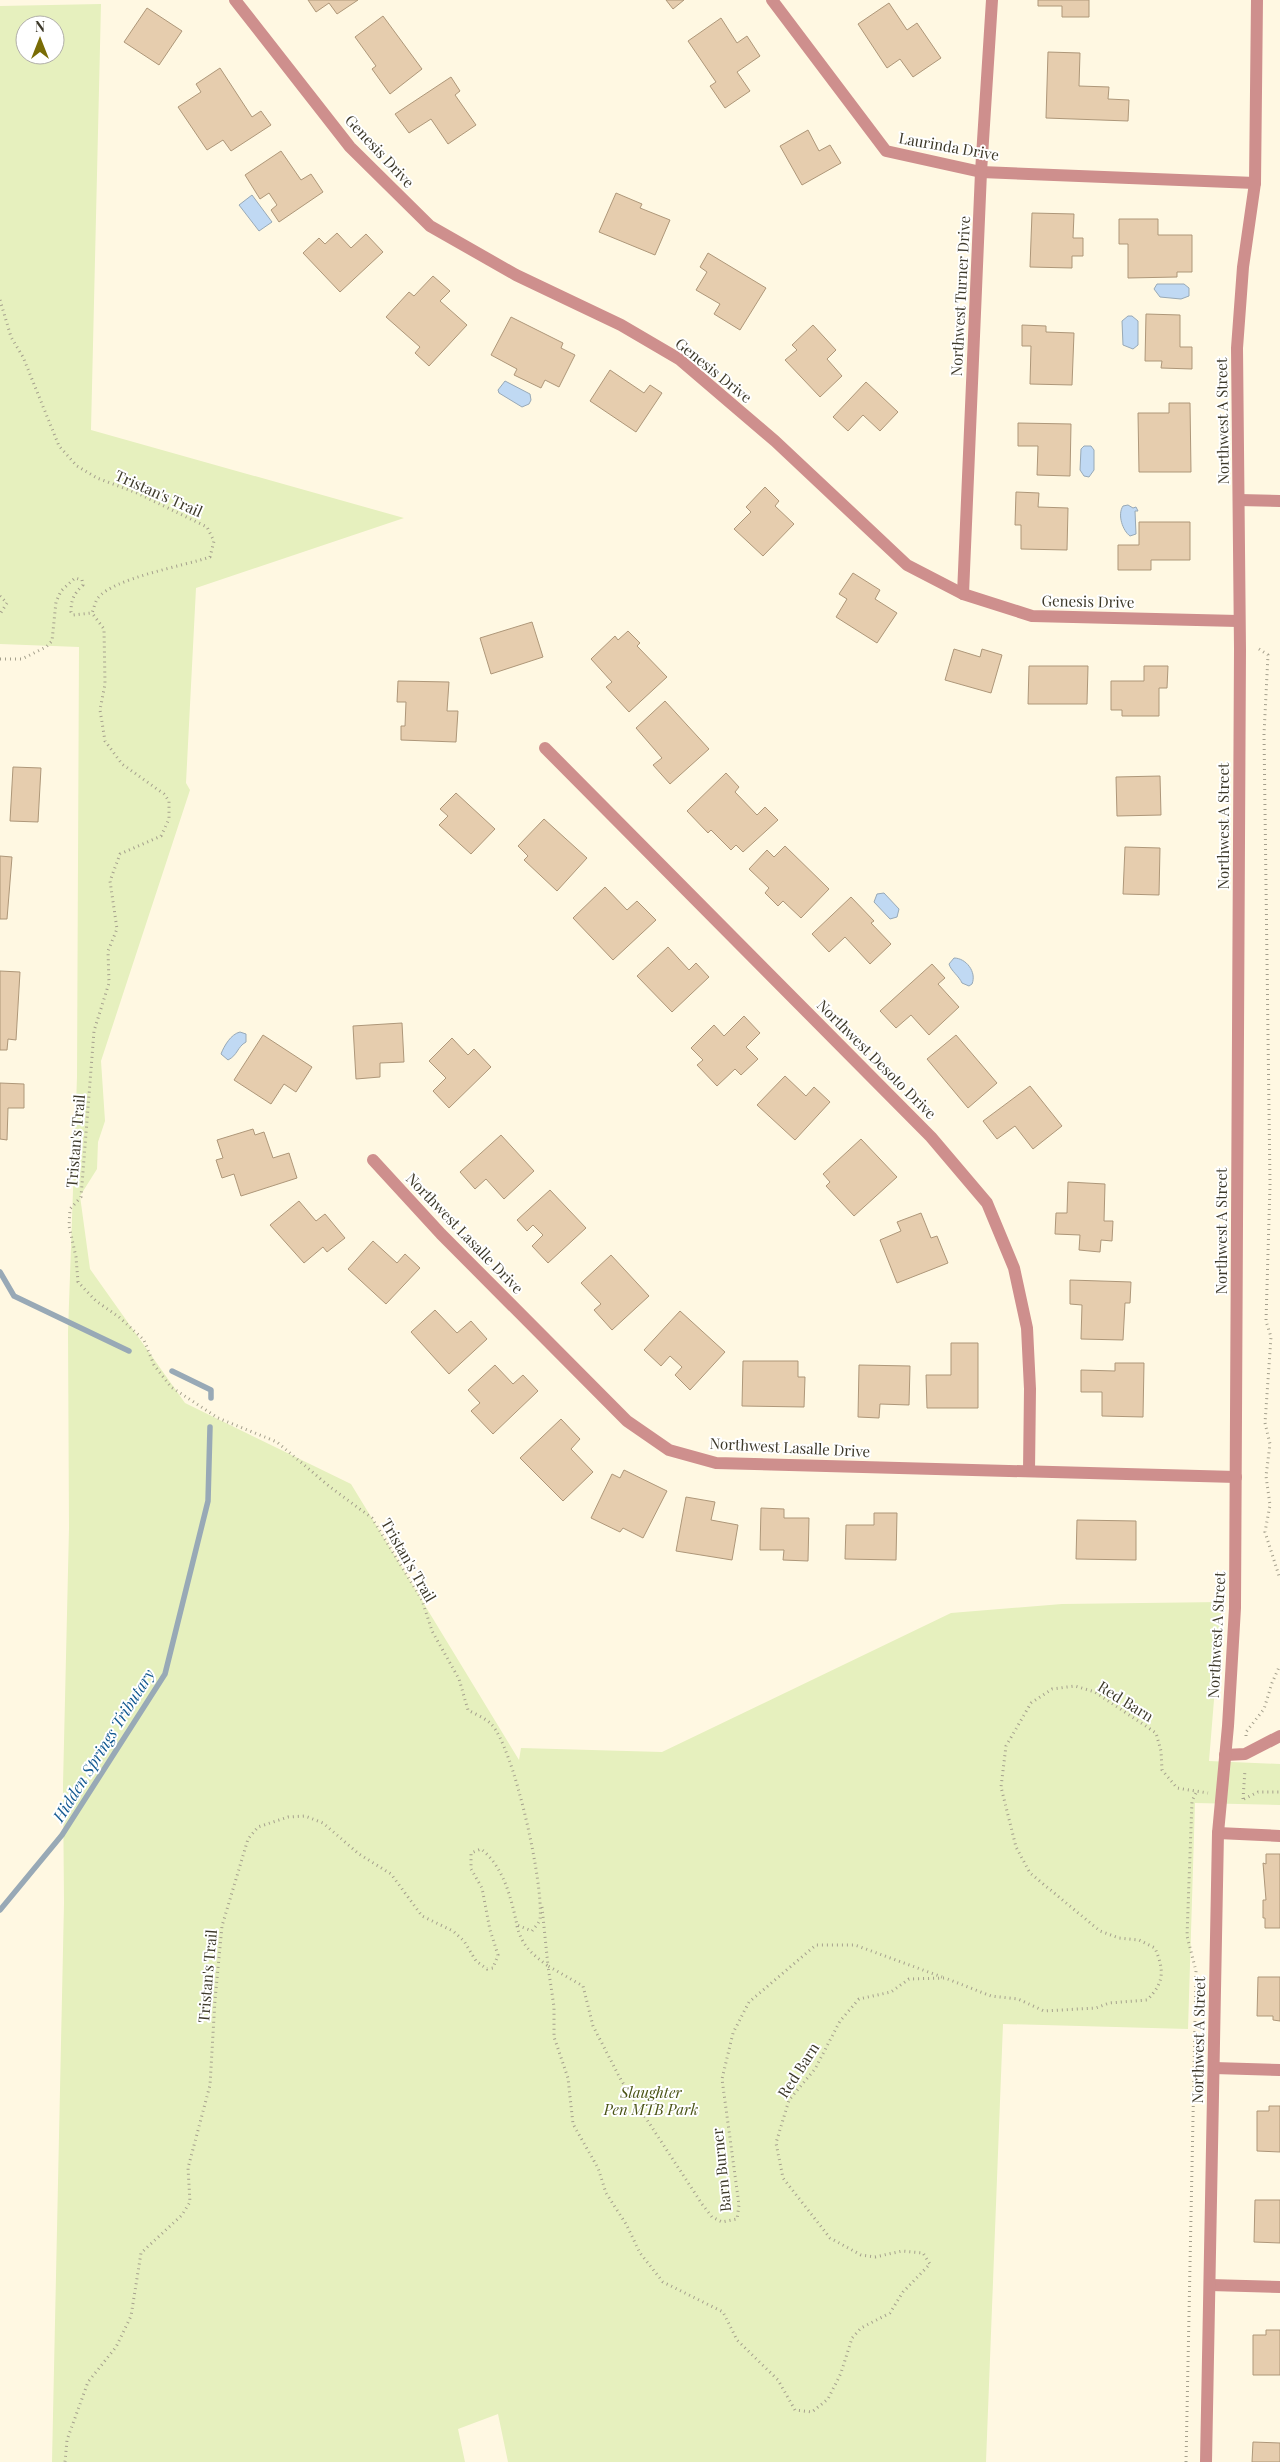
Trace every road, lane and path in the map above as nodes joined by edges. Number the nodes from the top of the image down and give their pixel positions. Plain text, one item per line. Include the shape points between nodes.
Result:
1 (235, 0) edge
2 (772, 0) edge
3 (992, 0) edge
4 (1257, 0) edge
5 (982, 172) junction
6 (1255, 183) junction
7 (0, 300) edge
8 (1239, 500) junction
9 (1280, 501) edge
10 (963, 594) junction
11 (0, 596) edge
12 (92, 613) junction
13 (0, 614) edge
14 (1238, 621) junction
15 (1259, 649) dead end
16 (0, 659) edge
17 (545, 748) dead end
18 (373, 1160) dead end
19 (1029, 1470) junction
20 (1236, 1477) junction
21 (1280, 1579) edge
22 (1280, 1665) edge
23 (1246, 1732) dead end
24 (1280, 1736) edge
25 (1225, 1755) junction
26 (1244, 1778) dead end
27 (1280, 1792) edge
28 (1218, 1833) junction
29 (1280, 1836) edge
30 (541, 1894) junction
31 (517, 1926) junction
32 (548, 1966) junction
33 (945, 1978) junction
34 (1214, 2068) junction
35 (1280, 2070) edge
36 (1210, 2285) junction
37 (1280, 2287) edge
38 (65, 2462) edge
39 (1186, 2462) edge
40 (1206, 2462) edge

1 - 10 street, Genesis Drive via 350,147 430,226 516,275 621,325 679,358 776,442 907,565
2 - 5 street, Laurinda Drive via 886,151
3 - 5 street, Northwest Turner Drive
4 - 6 street, Northwest A Street
5 - 6 street, Laurinda Drive
5 - 10 street, Northwest Turner Drive
6 - 8 street, Northwest A Street via 1243,267 1237,348
7 - 12 path, Tristan's Trail via 11,338 23,357 59,446 78,466 97,478 137,493 207,527 214,541 210,557 119,584 98,598
8 - 9 street
8 - 14 street, Northwest A Street
10 - 14 street, Genesis Drive via 1032,616
11 - 13 path via 7,603
12 - 16 path via 73,615 71,612 71,601 83,585 82,580 75,578 56,602 52,641 22,659
12 - 30 path, Tristan's Trail via 104,629 105,684 100,710 105,741 122,764 164,794 170,810 161,836 120,854 110,881 117,930 108,951 109,982 94,1031 81,1197 70,1209 69,1226 78,1282 96,1302 119,1317 144,1340 154,1365 171,1387 218,1418 277,1442 372,1518 422,1600 432,1631 459,1679 468,1710 491,1724 500,1739 518,1787
14 - 20 street, Northwest A Street
15 - 21 path via 1268,655 1264,734 1270,1203 1266,1321 1271,1337 1265,1423 1270,1444 1266,1476 1270,1505 1265,1532
17 - 19 street, Northwest Desoto Drive via 931,1136 987,1203 1014,1268 1027,1328
18 - 19 street, Northwest Lasalle Drive via 441,1234 627,1421 669,1450 716,1463
19 - 20 street, Northwest Lasalle Drive
20 - 25 street, Northwest A Street via 1235,1608
22 - 23 path via 1264,1709
24 - 25 street via 1245,1754
25 - 28 street, Northwest A Street
26 - 27 path via 1243,1799 1258,1792
28 - 29 street
28 - 34 street, Northwest A Street
30 - 31 path, Tristan's Trail via 540,1921 532,1931
30 - 32 path
31 - 32 path via 521,1941 530,1953
31 - 38 path, Tristan's Trail via 501,1874 481,1849 471,1853 471,1869 482,1888 498,1955 493,1968 487,1969 476,1961 453,1931 422,1916 391,1874 359,1854 323,1823 305,1816 288,1817 258,1827 248,1839 222,1926 210,2085 188,2168 190,2202 182,2215 142,2252 131,2316 116,2347 88,2382 67,2440
32 - 33 path, Barn Burner via 583,1986 593,2026 620,2080 702,2204 712,2217 722,2222 737,2219 739,2205 722,2079 733,2033 749,2002 816,1945 855,1945
32 - 33 path, Red Barn via 554,2006 554,2037 568,2078 573,2124 640,2253 663,2282 723,2312 737,2340 778,2380 795,2410 812,2412 828,2399 841,2373 852,2338 861,2328 890,2313 903,2292 930,2264 923,2253 902,2251 875,2257 861,2255 830,2238 783,2178 776,2143 789,2100 815,2069 840,2021 859,1999 891,1992 909,1979
33 - 39 path, Red Barn via 991,1996 1018,1999 1044,2011 1096,2008 1109,2003 1147,2000 1158,1989 1163,1967 1156,1948 1140,1940 1119,1938 1100,1931 1030,1873 1016,1847 1000,1787 1006,1746 1031,1703 1052,1688 1075,1686 1095,1692 1156,1733 1162,1770 1177,1788 1197,1791 1192,1801 1187,1936 1196,1971
34 - 35 street
34 - 36 street, Northwest A Street
36 - 37 street
36 - 40 street, Northwest A Street

